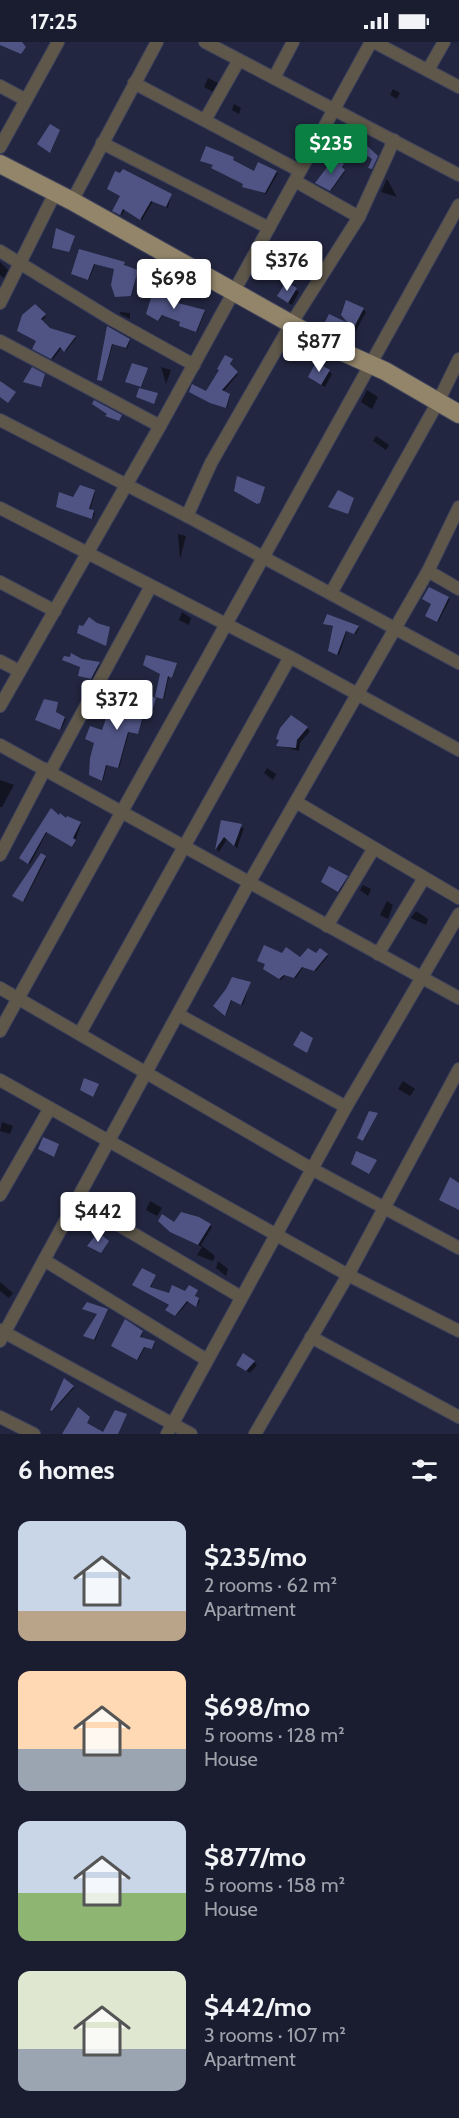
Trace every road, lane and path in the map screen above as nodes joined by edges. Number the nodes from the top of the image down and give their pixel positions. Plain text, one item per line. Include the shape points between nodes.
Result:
1 (58, 42) edge
2 (156, 42) edge
3 (205, 42) edge
4 (293, 42) edge
5 (373, 42) edge
6 (444, 42) edge
7 (239, 60) junction
8 (428, 70) junction
9 (274, 78) junction
10 (134, 83) junction
11 (0, 86) edge
12 (459, 87) edge
13 (26, 100) junction
14 (334, 109) junction
15 (205, 120) junction
16 (394, 140) junction
17 (102, 143) junction
18 (0, 147) edge
19 (0, 164) edge
20 (459, 175) edge
21 (297, 176) junction
22 (55, 193) junction
23 (72, 201) junction
24 (459, 205) edge
25 (359, 217) junction
26 (269, 228) junction
27 (0, 251) edge
28 (21, 262) junction
29 (234, 292) junction
30 (0, 303) edge
31 (291, 324) junction
32 (0, 341) edge
33 (459, 359) edge
34 (369, 364) junction
35 (194, 365) junction
36 (438, 402) junction
37 (459, 414) edge
38 (0, 420) edge
39 (160, 426) junction
40 (126, 484) junction
41 (459, 507) edge
42 (0, 508) edge
43 (187, 516) junction
44 (88, 553) junction
45 (264, 558) junction
46 (428, 571) junction
47 (0, 582) edge
48 (151, 586) junction
49 (459, 589) edge
50 (331, 593) junction
51 (55, 612) junction
52 (226, 624) junction
53 (395, 629) junction
54 (290, 657) junction
55 (0, 661) edge
56 (459, 663) edge
57 (19, 671) junction
58 (358, 694) junction
59 (0, 706) edge
60 (0, 745) edge
61 (459, 750) edge
62 (48, 771) junction
63 (296, 802) junction
64 (123, 811) junction
65 (186, 847) junction
66 (374, 848) junction
67 (0, 855) edge
68 (424, 878) junction
69 (249, 883) junction
70 (459, 898) edge
71 (459, 914) edge
72 (327, 926) junction
73 (378, 954) junction
74 (423, 979) junction
75 (0, 988) edge
76 (18, 997) junction
77 (459, 998) edge
78 (179, 1015) junction
79 (0, 1031) edge
80 (80, 1033) junction
81 (459, 1069) edge
82 (146, 1071) junction
83 (0, 1080) edge
84 (455, 1084) edge
85 (346, 1107) junction
86 (50, 1108) junction
87 (108, 1142) junction
88 (312, 1168) junction
89 (0, 1195) edge
90 (76, 1200) junction
91 (383, 1209) junction
92 (275, 1234) junction
93 (459, 1248) edge
94 (44, 1260) junction
95 (348, 1275) junction
96 (241, 1296) junction
97 (459, 1331) edge
98 (2, 1335) edge
99 (311, 1337) junction
100 (207, 1360) junction
101 (0, 1417) edge
102 (459, 1417) edge
103 (169, 1429) edge
104 (34, 1434) edge
105 (191, 1434) edge
106 (255, 1434) edge

1 - 13 street
2 - 10 street
3 - 7 street
4 - 9 street
5 - 8 street
5 - 14 street
6 - 8 street
7 - 9 street
7 - 15 street
8 - 12 street
9 - 14 street
10 - 15 street
10 - 17 street
11 - 13 street
13 - 18 street
14 - 16 street
14 - 21 street
15 - 21 street
16 - 20 street
16 - 25 street
17 - 23 street
17 - 26 street
19 - 22 main road
21 - 25 street
21 - 26 street
22 - 23 main road
22 - 28 street
23 - 29 main road
24 - 34 street
25 - 31 street
26 - 29 street
27 - 28 street
28 - 30 street
28 - 35 street
29 - 31 main road
29 - 35 street
31 - 34 main road
31 - 43 street via 211,463
32 - 39 street
33 - 36 street
34 - 36 main road
34 - 45 street
35 - 39 street
36 - 37 main road
36 - 50 street
38 - 40 street
39 - 40 street
40 - 43 street
40 - 44 street
41 - 46 street
42 - 44 street
43 - 45 street
44 - 48 street
44 - 51 street
45 - 50 street
45 - 52 street
46 - 49 street
46 - 53 street
47 - 51 street
48 - 52 street
48 - 62 street
50 - 53 street
51 - 57 street
52 - 54 street
52 - 64 street
53 - 56 street
53 - 58 street
54 - 58 street
54 - 65 street
55 - 57 street
57 - 59 street
58 - 61 street
58 - 63 street
60 - 62 street
62 - 64 street
62 - 67 street
63 - 66 street
63 - 69 street
64 - 65 street
64 - 76 street
65 - 69 street
65 - 80 street
66 - 68 street
66 - 72 street
68 - 70 street
68 - 73 street
69 - 72 street
69 - 78 street
71 - 74 street
72 - 73 street
73 - 74 street
74 - 77 street
74 - 85 street
75 - 76 street
76 - 79 street
76 - 80 street
78 - 82 street
78 - 85 street
80 - 82 street
81 - 84 street
82 - 87 street
82 - 88 street
83 - 86 street
84 - 91 street
85 - 88 street
86 - 87 street
86 - 89 street
87 - 90 street
87 - 92 street
88 - 91 street
88 - 92 street
90 - 94 street
90 - 96 street
91 - 93 street
91 - 95 street
92 - 95 street
92 - 96 street
94 - 98 street
94 - 100 street
95 - 97 street
95 - 99 street
96 - 100 street
98 - 103 street
99 - 102 street
99 - 106 street
100 - 103 street
101 - 104 street
103 - 105 street

